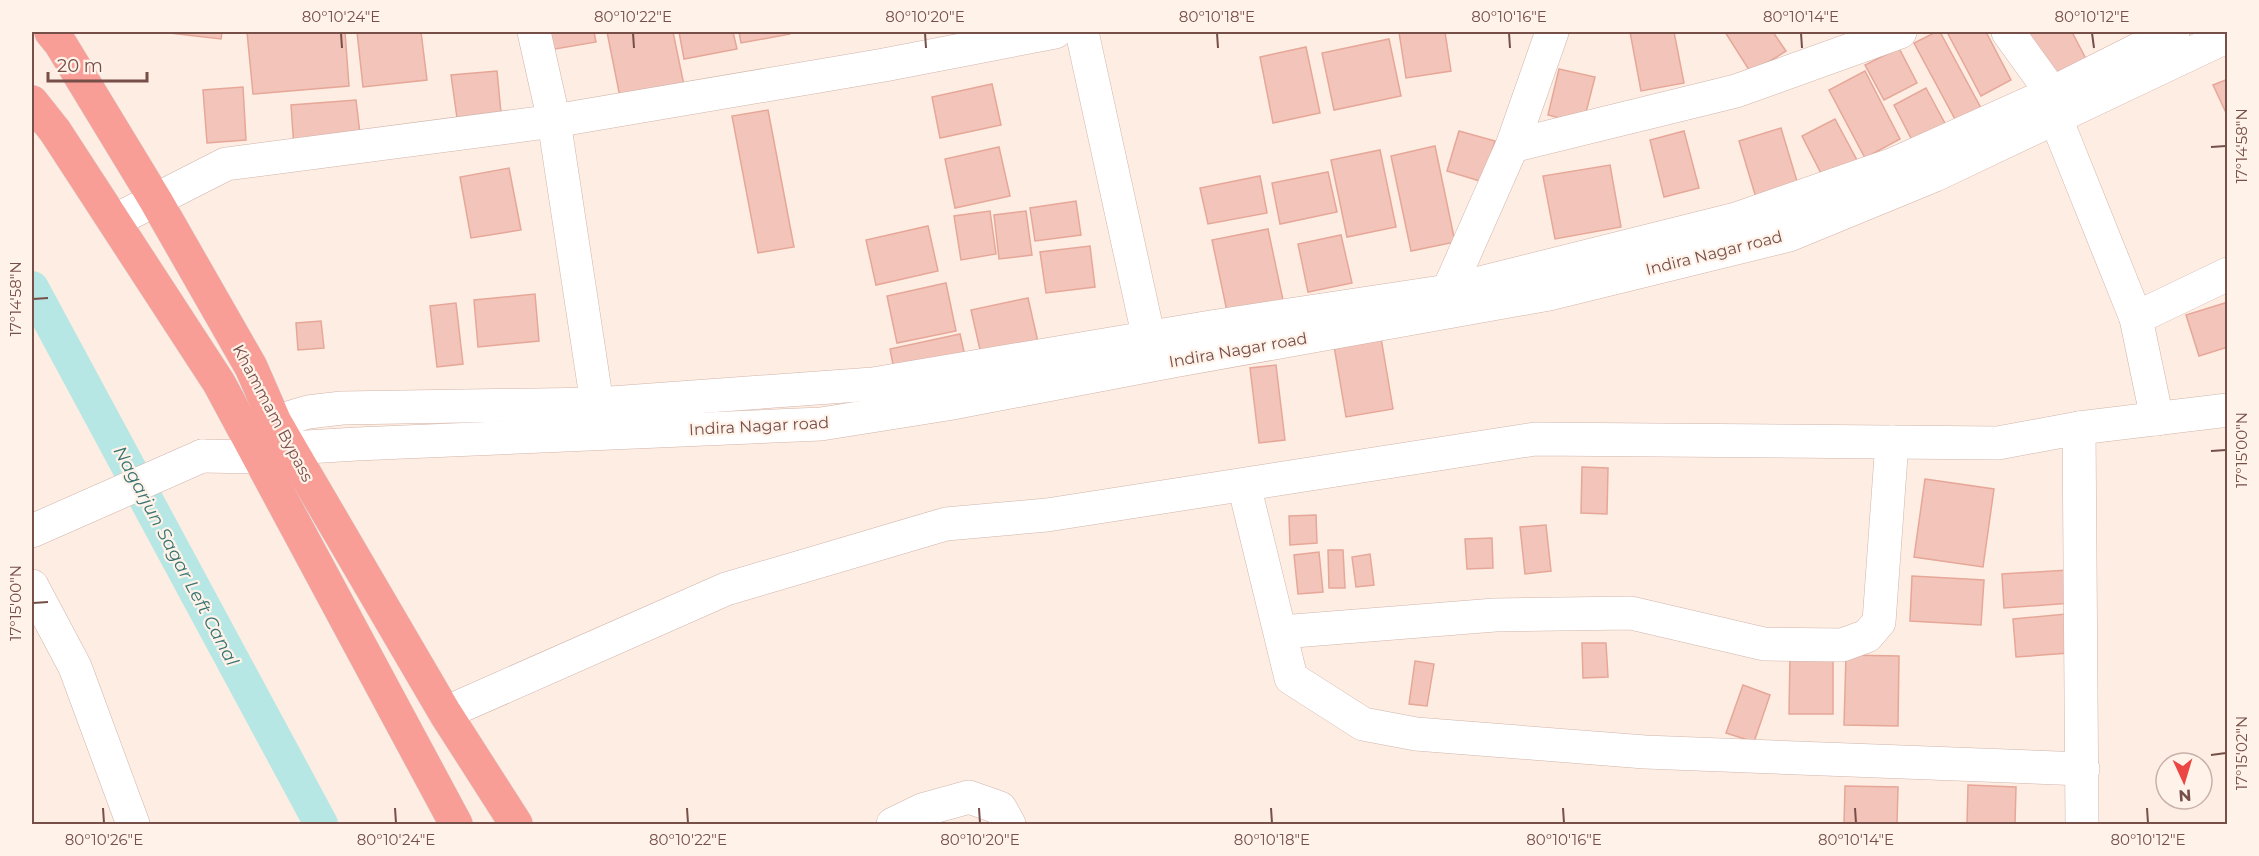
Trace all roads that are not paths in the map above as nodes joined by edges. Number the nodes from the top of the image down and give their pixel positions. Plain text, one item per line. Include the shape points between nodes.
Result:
1 (534, 32) edge
2 (1055, 32) edge
3 (1083, 32) edge
4 (1552, 32) edge
5 (1900, 32) edge
6 (2008, 32) edge
7 (2173, 32) edge
8 (59, 35) edge
9 (2228, 36) edge
10 (32, 102) edge
11 (2054, 106) junction
12 (554, 121) junction
13 (1512, 146) junction
14 (156, 201) junction
15 (114, 222) junction
16 (2228, 274) edge
17 (1448, 291) junction
18 (2136, 318) junction
19 (1149, 339) junction
20 (597, 404) junction
21 (2228, 410) edge
22 (2157, 419) junction
23 (2079, 428) junction
24 (282, 435) junction
25 (1892, 442) junction
26 (251, 444) junction
27 (1244, 485) junction
28 (32, 531) edge
29 (32, 586) edge
30 (1281, 632) junction
31 (445, 712) junction
32 (2083, 769) junction
33 (133, 825) edge
34 (456, 825) edge
35 (516, 825) edge
36 (893, 825) edge
37 (1009, 825) edge
38 (2082, 825) edge

1 - 12 street
2 - 12 street
3 - 19 street
4 - 13 street
5 - 13 street via 1736,91
6 - 11 street
7 - 11 street, Indira Nagar road
8 - 14 highway, Khammam Bypass
9 - 11 street, Indira Nagar road
10 - 15 highway, Khammam Bypass via 56,131
11 - 17 street, Indira Nagar road via 1736,219
11 - 18 street
11 - 24 street, Indira Nagar road via 1935,175 1789,235 1549,294 947,405 821,424 410,441
12 - 14 street via 226,164
12 - 20 street
13 - 17 street
14 - 15 street
14 - 24 highway, Khammam Bypass via 251,367
15 - 26 highway, Khammam Bypass via 219,383
16 - 18 street
17 - 19 street, Indira Nagar road
18 - 22 street
19 - 20 street, Indira Nagar road via 873,384
20 - 24 street, Indira Nagar road via 342,408 308,412
21 - 22 street
22 - 23 street
23 - 25 street via 1998,442
23 - 32 street
24 - 26 street
24 - 31 highway, Khammam Bypass
25 - 27 street via 1535,439
25 - 30 street via 1879,621 1867,636 1842,645 1764,644 1631,613 1495,615
26 - 28 street via 224,439 202,456
26 - 34 highway, Khammam Bypass
27 - 30 street
27 - 31 street via 1047,514 946,524 726,590
29 - 33 street via 75,667
30 - 32 street via 1292,678 1363,724 1416,734 1644,752
31 - 35 highway, Khammam Bypass
32 - 38 street
36 - 37 street via 922,810 969,797 1000,808

